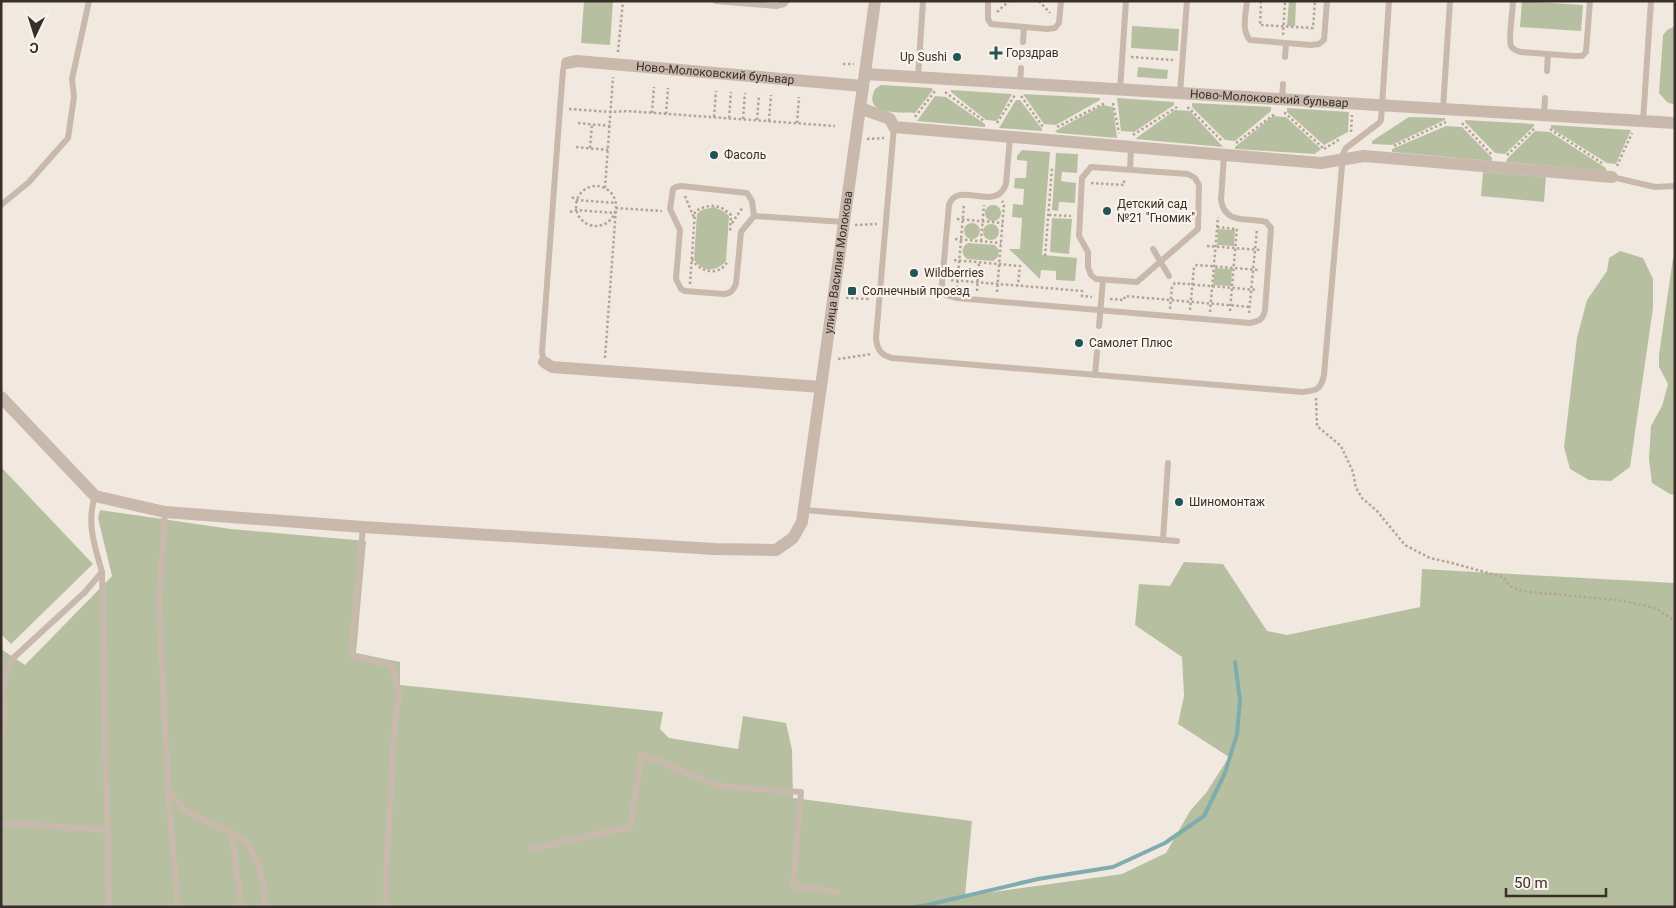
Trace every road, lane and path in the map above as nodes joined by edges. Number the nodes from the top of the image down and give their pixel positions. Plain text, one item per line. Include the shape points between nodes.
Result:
1 (88, 1) edge
2 (623, 1) edge
3 (716, 1) edge
4 (787, 1) edge
5 (875, 1) edge
6 (923, 1) edge
7 (988, 1) edge
8 (1062, 1) edge
9 (1126, 1) edge
10 (1187, 1) edge
11 (1247, 1) edge
12 (1261, 1) edge
13 (1285, 1) edge
14 (1315, 1) edge
15 (1327, 1) edge
16 (1389, 1) edge
17 (1450, 1) edge
18 (1513, 1) edge
19 (1590, 1) edge
20 (1651, 1) edge
21 (1283, 26) junction
22 (1024, 27) junction
23 (1022, 42) dead end
24 (1284, 43) junction
25 (1548, 54) junction
26 (1122, 56) junction
27 (1285, 58) dead end
28 (1183, 61) junction
29 (567, 63) joint
30 (616, 64) junction
31 (843, 64) dead end
32 (1021, 68) dead end
33 (1547, 71) dead end
34 (862, 75) junction
35 (918, 77) junction
36 (1020, 83) junction
37 (1283, 84) dead end
38 (654, 87) dead end
39 (668, 88) dead end
40 (1120, 90) junction
41 (716, 91) dead end
42 (731, 92) dead end
43 (745, 93) dead end
44 (1180, 93) junction
45 (759, 94) dead end
46 (771, 95) dead end
47 (799, 97) dead end
48 (1545, 98) dead end
49 (1282, 99) junction
50 (1353, 104) junction
51 (1382, 105) junction
52 (560, 108) junction
53 (860, 108) junction
54 (1443, 109) junction
55 (611, 112) junction
56 (652, 113) junction
57 (666, 114) junction
58 (1544, 115) junction
59 (714, 117) junction
60 (914, 117) dead end
61 (729, 118) junction
62 (743, 120) junction
63 (757, 120) junction
64 (1640, 121) junction
65 (769, 122) junction
66 (1448, 122) dead end
67 (1456, 122) dead end
68 (578, 123) dead end
69 (797, 123) junction
70 (986, 123) dead end
71 (992, 123) dead end
72 (1675, 123) edge
73 (592, 124) junction
74 (610, 126) junction
75 (835, 126) dead end
76 (1536, 127) dead end
77 (1549, 128) dead end
78 (1049, 129) dead end
79 (1054, 129) dead end
80 (894, 133) junction
81 (1350, 134) dead end
82 (1125, 135) dead end
83 (1010, 137) junction
84 (1341, 139) dead end
85 (855, 140) junction
86 (1131, 142) junction
87 (576, 147) dead end
88 (590, 148) junction
89 (1226, 148) junction
90 (1389, 148) dead end
91 (1324, 149) junction
92 (608, 150) junction
93 (1494, 156) dead end
94 (1506, 157) dead end
95 (1342, 160) junction
96 (1323, 163) junction
97 (1052, 168) dead end
98 (1127, 169) junction
99 (1610, 170) junction
100 (1082, 182) junction
101 (681, 186) junction
102 (1675, 186) edge
103 (605, 188) junction
104 (965, 195) junction
105 (751, 196) junction
106 (998, 196) junction
107 (572, 197) dead end
108 (984, 197) junction
109 (576, 200) junction
110 (616, 203) junction
111 (1, 205) edge
112 (1222, 207) junction
113 (616, 208) junction
114 (576, 210) junction
115 (570, 212) dead end
116 (671, 212) junction
117 (615, 213) junction
118 (1048, 215) junction
119 (754, 216) junction
120 (1080, 217) junction
121 (948, 218) junction
122 (1238, 218) junction
123 (695, 220) junction
124 (963, 220) junction
125 (1257, 220) junction
126 (982, 221) junction
127 (1003, 223) junction
128 (731, 224) junction
129 (844, 224) junction
130 (886, 224) junction
131 (730, 236) dead end
132 (946, 238) junction
133 (961, 240) junction
134 (981, 241) junction
135 (1001, 243) junction
136 (1207, 246) dead end
137 (1215, 246) junction
138 (1235, 248) junction
139 (1153, 249) dead end
140 (1255, 250) junction
141 (1270, 251) junction
142 (1045, 256) dead end
143 (728, 257) dead end
144 (944, 259) junction
145 (692, 260) junction
146 (960, 260) junction
147 (1161, 261) junction
148 (979, 262) junction
149 (999, 264) junction
150 (1214, 266) junction
151 (1234, 268) junction
152 (1253, 270) junction
153 (1268, 271) junction
154 (1169, 276) dead end
155 (1103, 280) junction
156 (1192, 284) junction
157 (1018, 285) dead end
158 (1212, 286) junction
159 (1232, 288) junction
160 (1251, 290) junction
161 (690, 291) junction
162 (1266, 291) junction
163 (833, 298) junction
164 (956, 298) junction
165 (879, 300) junction
166 (976, 300) junction
167 (996, 301) junction
168 (1101, 310) junction
169 (1169, 316) junction
170 (1190, 318) junction
171 (1209, 319) junction
172 (1229, 321) junction
173 (1249, 322) junction
174 (1099, 326) dead end
175 (1097, 352) dead end
176 (881, 353) junction
177 (544, 362) joint
178 (835, 366) dead end
179 (604, 371) junction
180 (1095, 375) junction
181 (821, 387) junction
182 (1314, 391) junction
183 (1, 397) edge
184 (1168, 463) dead end
185 (95, 496) junction
186 (165, 512) junction
187 (803, 516) junction
188 (363, 527) junction
189 (1163, 540) junction
190 (1177, 541) dead end
191 (102, 572) junction
192 (1675, 621) edge
193 (1, 735) edge
194 (168, 789) junction
195 (1, 823) edge
196 (107, 830) junction
197 (227, 830) junction
198 (530, 849) dead end
199 (838, 892) dead end
200 (109, 907) edge
201 (178, 907) edge
202 (241, 907) edge
203 (266, 907) edge
204 (386, 907) edge

1 - 111 lane via 72,78 74,97 68,138 29,182
2 - 30 path
3 - 4 lane via 776,6
5 - 34 street, улица Василия Молокова
6 - 35 lane
7 - 22 lane via 991,24
8 - 22 lane via 1059,23 1054,28
9 - 26 lane
10 - 28 lane
11 - 24 lane via 1245,28 1250,40
12 - 21 path via 1260,25
13 - 21 path
14 - 21 path via 1313,28
15 - 24 lane via 1324,40 1311,45
16 - 51 lane
17 - 54 lane
18 - 25 lane via 1511,46 1521,52
19 - 25 lane via 1586,52 1582,56
20 - 64 lane
21 - 24 path
22 - 23 lane
24 - 27 lane
25 - 33 lane
26 - 28 path
26 - 40 lane
28 - 44 lane
29 - 30 street, Ново-Молоковский бульвар
29 - 52 lane via 563,71
30 - 34 street, Ново-Молоковский бульвар
30 - 55 path
31 - 34 path
32 - 36 lane
34 - 35 street, Ново-Молоковский бульвар
34 - 53 street, улица Василия Молокова
35 - 36 street, Ново-Молоковский бульвар
36 - 40 street, Ново-Молоковский бульвар
37 - 49 lane
38 - 56 path
39 - 57 path
40 - 44 street, Ново-Молоковский бульвар
41 - 59 path
42 - 61 path
43 - 62 path
44 - 49 street, Ново-Молоковский бульвар
45 - 63 path
46 - 65 path
47 - 69 path
48 - 58 lane
49 - 50 street, Ново-Молоковский бульвар
50 - 51 street, Ново-Молоковский бульвар
50 - 81 path
51 - 54 street, Ново-Молоковский бульвар
51 - 95 lane via 1379,123 1346,148
52 - 55 path
52 - 177 lane via 542,347
53 - 80 street via 890,119
53 - 85 street, улица Василия Молокова
54 - 58 street, Ново-Молоковский бульвар
55 - 56 path
55 - 74 path
56 - 57 path
57 - 59 path
58 - 64 street, Ново-Молоковский бульвар
59 - 61 path
60 - 70 path via 935,91 944,91
61 - 62 path
62 - 63 path
63 - 65 path
64 - 72 street, Ново-Молоковский бульвар
64 - 99 path via 1618,166
65 - 69 path
66 - 90 path
67 - 93 path via 1462,123
68 - 73 path
69 - 75 path
71 - 78 path via 998,123 1018,91 1044,128
73 - 74 path
73 - 88 path
74 - 92 path
76 - 94 path
77 - 99 path
79 - 82 path via 1103,102 1114,103 1120,135
80 - 83 street
80 - 85 path
80 - 130 lane
83 - 86 street
83 - 106 lane via 1006,184
84 - 91 path
85 - 129 street, улица Василия Молокова
86 - 89 street
86 - 89 path via 1175,107 1189,108
86 - 98 lane
87 - 88 path
88 - 92 path
89 - 91 path via 1275,113 1286,113
89 - 96 street
89 - 112 lane
91 - 96 path
92 - 103 path
95 - 96 street
95 - 99 street via 1364,156
95 - 182 lane via 1324,375 1322,385
97 - 118 path
98 - 100 lane via 1090,167
98 - 100 path via 1124,185
98 - 147 lane via 1188,174 1199,185 1198,229
99 - 102 lane via 1655,186
100 - 120 lane
101 - 105 lane via 740,191
101 - 116 lane via 672,190
101 - 123 path
103 - 109 path via 591,186
103 - 110 path
104 - 108 lane
104 - 121 lane via 950,199
104 - 124 path
105 - 119 lane
105 - 128 path
106 - 108 lane
106 - 127 path via 1004,204
107 - 109 path
108 - 126 path
109 - 110 path
109 - 114 path
110 - 113 path
112 - 122 lane via 1227,215
112 - 137 path via 1218,214
113 - 116 path
113 - 117 path
113 - 179 path
114 - 115 path
114 - 117 path
114 - 117 path via 582,222 594,227 606,224
116 - 161 lane via 680,230 676,279 681,289
118 - 120 path
118 - 142 path
119 - 129 lane
119 - 161 lane via 741,232 734,289 724,294
120 - 155 lane via 1079,236 1088,252 1088,267 1091,275
121 - 124 path
121 - 132 lane
122 - 125 lane
122 - 138 path
123 - 128 path via 695,212 714,206 731,215
123 - 145 path
124 - 126 path
124 - 133 path
125 - 140 path
125 - 141 lane via 1266,222 1271,228
126 - 127 path
126 - 134 path
127 - 135 path
128 - 131 path
129 - 130 path
129 - 163 street, улица Василия Молокова
130 - 165 lane
132 - 133 path
132 - 144 lane
133 - 134 path
133 - 146 path
134 - 135 path
135 - 149 path
136 - 137 path
137 - 138 path
137 - 150 path
138 - 140 path
138 - 151 path
139 - 147 lane
140 - 141 path
140 - 152 path
141 - 153 lane
143 - 145 path via 724,267 714,272 699,268
144 - 146 path
144 - 164 lane via 942,290 946,296
145 - 161 path
146 - 148 path
146 - 164 path
147 - 154 lane
147 - 155 lane via 1137,282
148 - 149 path
148 - 166 path
149 - 157 path via 1020,266
149 - 167 path
150 - 151 path
150 - 156 path via 1194,267
150 - 158 path
151 - 152 path
151 - 159 path
152 - 153 path
152 - 160 path
153 - 162 lane
155 - 168 lane
156 - 158 path
156 - 169 path via 1175,283 1172,286
156 - 170 path
158 - 159 path
158 - 171 path
159 - 160 path
159 - 172 path
160 - 162 path
160 - 173 path
162 - 173 lane via 1263,317
163 - 165 path
163 - 181 street, улица Василия Молокова
164 - 166 lane
165 - 176 lane via 876,338
166 - 167 lane
167 - 168 lane
168 - 169 lane
168 - 174 lane
169 - 170 lane
170 - 171 lane
171 - 172 lane
172 - 173 lane
175 - 180 lane
176 - 178 path via 836,359
176 - 180 lane via 892,358
177 - 179 street via 552,367
179 - 181 street
180 - 182 lane
181 - 187 street, улица Василия Молокова
182 - 192 path via 1317,426 1341,446 1362,498 1405,546 1430,558 1503,577 1510,586 1522,592 1625,601 1655,608
183 - 185 street
184 - 189 lane
185 - 186 street
185 - 191 lane via 90,527
186 - 188 street
186 - 194 lane via 159,604
187 - 188 street via 793,538 776,550
187 - 189 lane
188 - 204 lane via 351,656 392,665 399,696
189 - 190 lane
191 - 193 lane via 85,592 11,660 3,691 5,709
191 - 196 lane
194 - 197 lane via 183,810
194 - 201 lane
195 - 196 lane
196 - 200 lane
197 - 202 lane via 233,839
197 - 203 lane via 248,843 260,869
198 - 199 lane via 630,827 642,754 718,786 801,792 793,886

